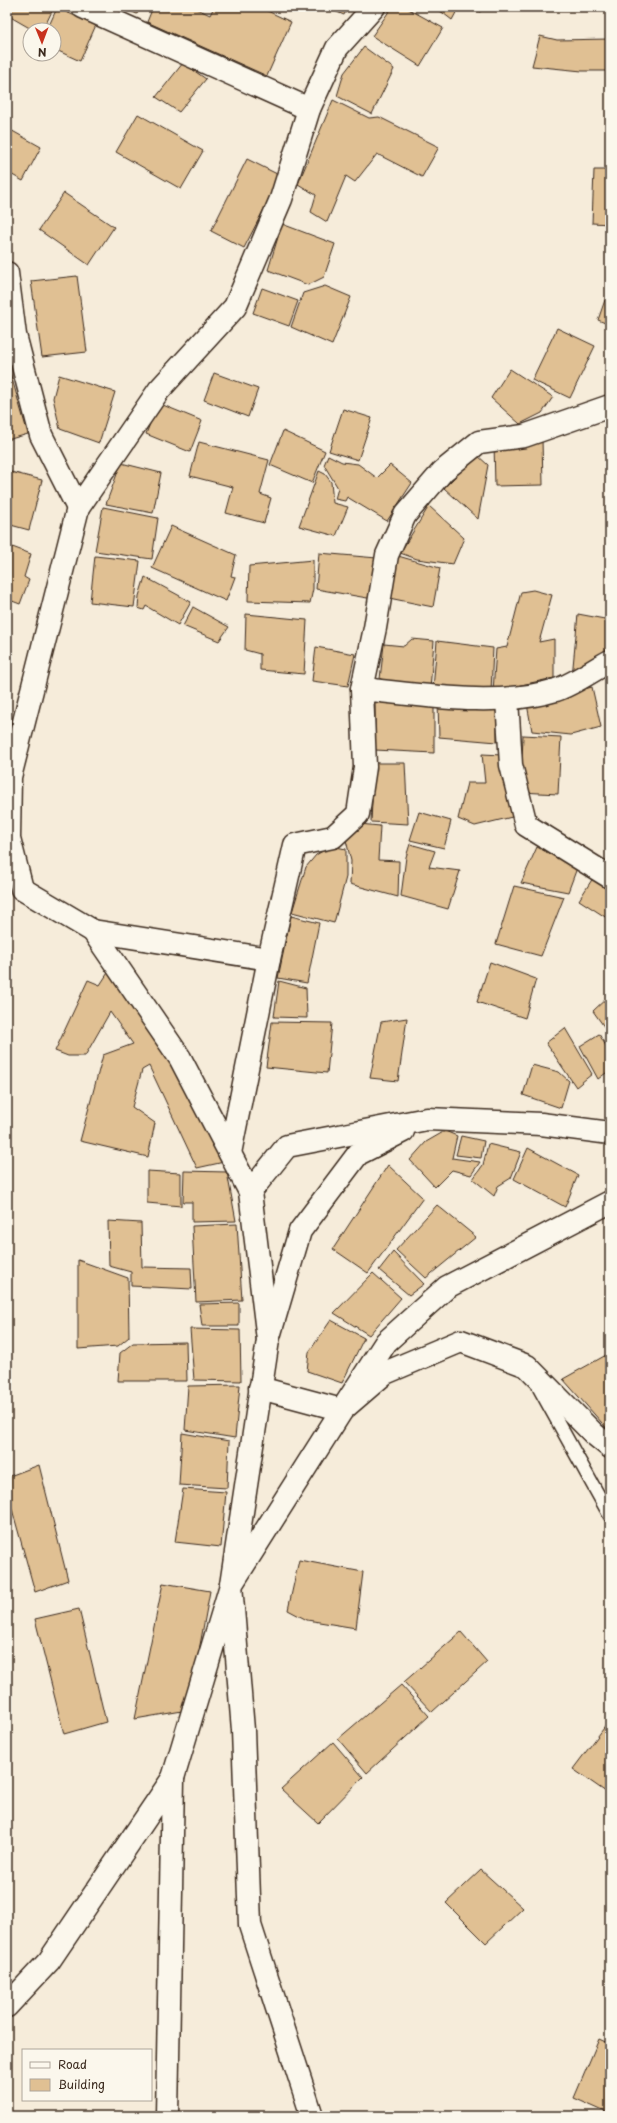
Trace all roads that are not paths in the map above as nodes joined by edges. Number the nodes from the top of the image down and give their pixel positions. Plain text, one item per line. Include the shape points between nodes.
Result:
1 (83, 7) edge
2 (374, 7) edge
3 (309, 109) junction
4 (7, 273) edge
5 (610, 406) edge
6 (78, 508) junction
7 (610, 661) edge
8 (362, 689) junction
9 (507, 698) junction
10 (610, 877) edge
11 (14, 887) edge
12 (93, 931) junction
13 (269, 959) junction
14 (427, 1119) junction
15 (610, 1133) edge
16 (230, 1153) junction
17 (250, 1192) junction
18 (610, 1202) edge
19 (268, 1340) junction
20 (527, 1366) junction
21 (260, 1388) junction
22 (342, 1410) junction
23 (610, 1447) edge
24 (610, 1516) edge
25 (231, 1585) junction
26 (173, 1778) junction
27 (7, 2006) edge
28 (167, 2116) edge
29 (312, 2116) edge

1 - 3 street
2 - 3 street via 337,48
3 - 6 street via 281,199 235,307 159,390
4 - 6 street via 15,335 41,435
5 - 8 street via 524,436 479,442 439,476 405,515 387,555
6 - 11 street via 10,778 9,838
7 - 9 street via 557,689
8 - 9 street via 451,697
8 - 13 street via 364,767 358,814 333,837 295,845
9 - 10 street via 511,765 526,825
11 - 12 street
12 - 13 street
12 - 16 street via 180,1058
13 - 16 street
14 - 15 street via 540,1124
14 - 17 street via 288,1146
14 - 19 street via 358,1154 300,1231
16 - 17 street
17 - 19 street
18 - 22 street via 447,1287 386,1342
19 - 21 street
20 - 22 street via 461,1341 385,1373
20 - 23 street
20 - 24 lane
21 - 22 street
21 - 25 street
22 - 25 street
25 - 26 street
25 - 29 street via 243,1730 250,1925
26 - 27 street via 49,1961
26 - 28 street

